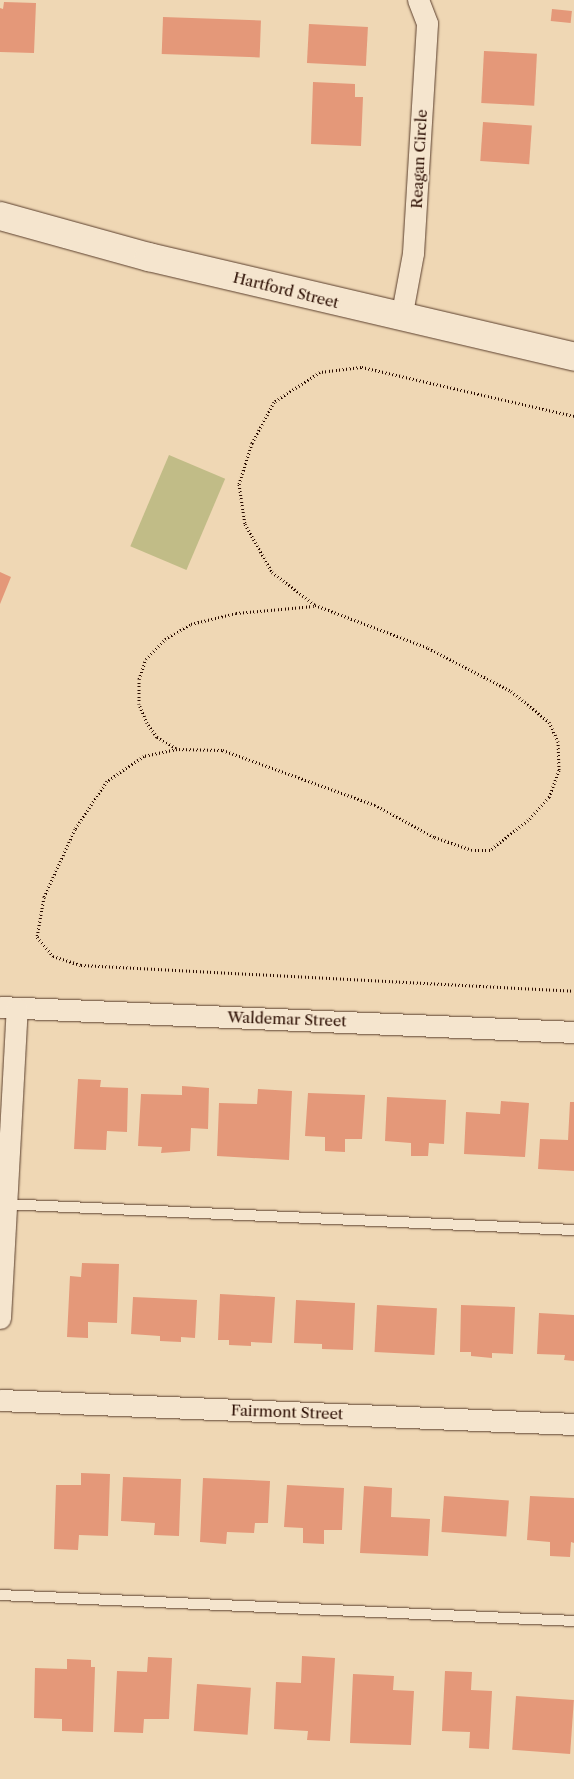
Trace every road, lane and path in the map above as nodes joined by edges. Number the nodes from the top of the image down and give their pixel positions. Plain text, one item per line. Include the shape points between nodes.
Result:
1 (418, 0) edge
2 (0, 216) edge
3 (402, 318) junction
4 (574, 357) edge
5 (574, 416) edge
6 (315, 606) junction
7 (177, 749) junction
8 (574, 991) edge
9 (8, 1007) edge
10 (574, 1032) edge
11 (2, 1204) edge
12 (574, 1230) edge
13 (0, 1318) edge
14 (0, 1400) edge
15 (574, 1424) edge
16 (0, 1595) edge
17 (574, 1621) edge

1 - 3 street, Reagan Circle via 427,23 414,253
2 - 3 street, Hartford Street via 148,257
3 - 4 street, Hartford Street
5 - 6 path via 361,367 320,372 274,402 252,443 240,484 245,524 272,572
6 - 7 path via 236,613 191,624 166,639 146,659 139,679 139,704 147,724 157,737
6 - 7 path via 428,648 511,691 549,722 558,741 559,770 550,797 506,840 490,850 472,850 434,837 375,805 230,753
7 - 8 path via 144,756 107,781 75,829 44,897 37,937 53,956 81,965
9 - 10 street, Waldemar Street
9 - 11 street
11 - 12 lane
11 - 13 street
14 - 15 street, Fairmont Street
16 - 17 lane

